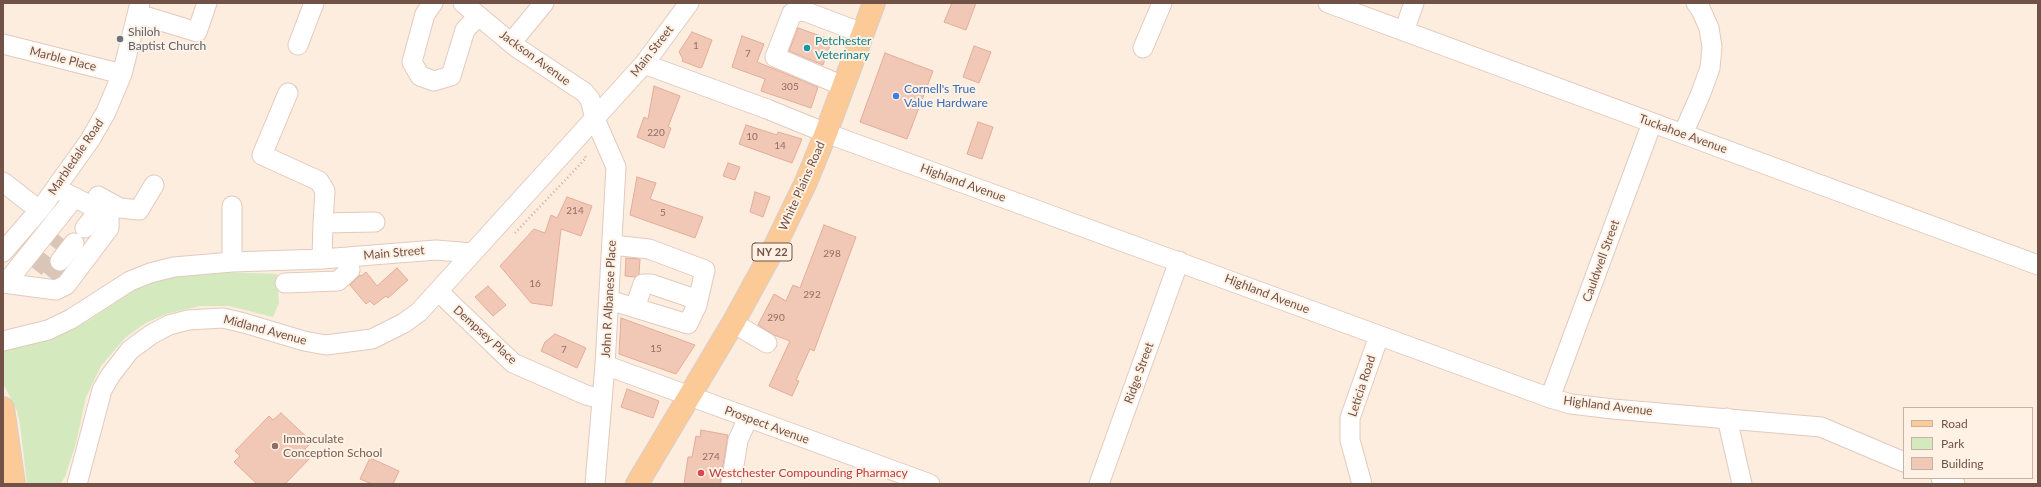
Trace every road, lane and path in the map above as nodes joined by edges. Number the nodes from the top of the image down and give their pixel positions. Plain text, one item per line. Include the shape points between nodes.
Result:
1 (207, 3) edge
2 (314, 3) edge
3 (433, 3) edge
4 (463, 3) edge
5 (544, 3) edge
6 (689, 3) edge
7 (874, 3) edge
8 (1162, 3) edge
9 (1328, 3) edge
10 (1414, 3) edge
11 (1696, 3) edge
12 (139, 8) edge
13 (478, 16) junction
14 (1404, 31) junction
15 (862, 33) junction
16 (511, 43) junction
17 (3, 44) edge
18 (298, 45) dead end
19 (1143, 48) dead end
20 (644, 64) junction
21 (122, 74) junction
22 (843, 86) junction
23 (288, 93) dead end
24 (596, 119) junction
25 (1652, 123) junction
26 (826, 133) junction
27 (1683, 134) junction
28 (585, 156) dead end
29 (3, 182) edge
30 (59, 183) junction
31 (154, 186) dead end
32 (86, 204) junction
33 (232, 206) dead end
34 (40, 210) junction
35 (375, 222) dead end
36 (323, 223) junction
37 (85, 228) dead end
38 (510, 238) dead end
39 (612, 245) junction
40 (3, 252) edge
41 (472, 253) junction
42 (348, 257) junction
43 (322, 259) junction
44 (1179, 261) junction
45 (84, 262) junction
46 (232, 262) junction
47 (2038, 265) edge
48 (25, 281) edge
49 (285, 283) dead end
50 (439, 292) junction
51 (609, 300) junction
52 (698, 300) junction
53 (635, 308) junction
54 (733, 323) junction
55 (1379, 336) junction
56 (3, 341) edge
57 (767, 343) dead end
58 (605, 365) junction
59 (689, 396) junction
60 (602, 398) junction
61 (1550, 398) junction
62 (3, 408) edge
63 (748, 418) junction
64 (1727, 418) junction
65 (1903, 462) edge
66 (1943, 479) edge
67 (14, 484) edge
68 (77, 484) edge
69 (595, 484) edge
70 (637, 484) edge
71 (731, 484) edge
72 (930, 484) edge
73 (1099, 484) edge
74 (1362, 484) edge
75 (1742, 484) edge
76 (1955, 484) edge

1 - 12 street via 197,32
2 - 18 street
3 - 13 street via 425,14 412,62 420,76 434,81 451,76 465,30
4 - 13 street, Jackson Avenue
5 - 16 street
6 - 20 street, Main Street
7 - 15 main road, White Plains Road / NY 22
8 - 19 street
9 - 14 street, Tuckahoe Avenue
10 - 14 street
11 - 27 street via 1709,28 1712,47 1710,68
12 - 21 street, Marbledale Road
13 - 16 street, Jackson Avenue
14 - 25 street, Tuckahoe Avenue
15 - 22 main road, White Plains Road / NY 22
15 - 22 street via 804,11 792,13 775,57
16 - 24 street, Jackson Avenue via 584,92 590,99
17 - 21 street, Marble Place
20 - 24 street, Main Street
20 - 26 street, Highland Avenue
21 - 30 street, Marbledale Road via 94,133
22 - 26 main road, White Plains Road / NY 22
23 - 36 street via 262,155 319,181 325,191
24 - 39 street, John R Albanese Place via 616,167
24 - 41 street, Main Street
25 - 27 street, Tuckahoe Avenue
25 - 61 street, Cauldwell Street
26 - 44 street, Highland Avenue
26 - 54 main road, White Plains Road / NY 22 via 806,182 773,250
27 - 47 street, Tuckahoe Avenue
28 - 38 path via 586,158
29 - 34 street
30 - 31 street via 120,208 139,210
30 - 32 street
30 - 34 street, Marbledale Road
32 - 37 street
32 - 45 street via 65,248
32 - 45 street via 109,215 109,228
32 - 48 street
33 - 46 street
34 - 40 street, Marbledale Road
35 - 36 street
36 - 43 street
39 - 51 street, John R Albanese Place
39 - 52 street via 649,249 705,270
41 - 42 street, Main Street via 436,250
41 - 50 street, Midland Avenue
42 - 43 street, Main Street
42 - 49 street via 350,270 338,281
43 - 46 street, Main Street
44 - 55 street, Highland Avenue
44 - 73 street, Ridge Street
45 - 48 street via 66,285 56,290
46 - 56 street, Main Street via 174,267 150,273 130,281 66,322 48,330
50 - 60 street, Dempsey Place via 513,363 586,395
50 - 68 street, Midland Avenue via 419,312 389,332 345,344 326,345 304,341 223,318 188,320 169,325 152,334 130,350 102,390
51 - 53 street
51 - 58 street, John R Albanese Place
52 - 53 street via 688,324
52 - 53 street via 651,284 643,284
54 - 57 street
54 - 59 main road, White Plains Road / NY 22
55 - 61 street, Highland Avenue
55 - 74 street, Leticia Road via 1350,418 1350,440
58 - 59 street, Prospect Avenue
58 - 60 street, John R Albanese Place
59 - 63 street, Prospect Avenue
59 - 70 main road, White Plains Road / NY 22
60 - 69 street, John R Albanese Place
61 - 64 street, Highland Avenue via 1571,404 1613,409
62 - 67 main road
63 - 71 street via 738,440
63 - 72 street, Prospect Avenue
64 - 65 street, Highland Avenue via 1821,427
64 - 75 street
66 - 76 street

